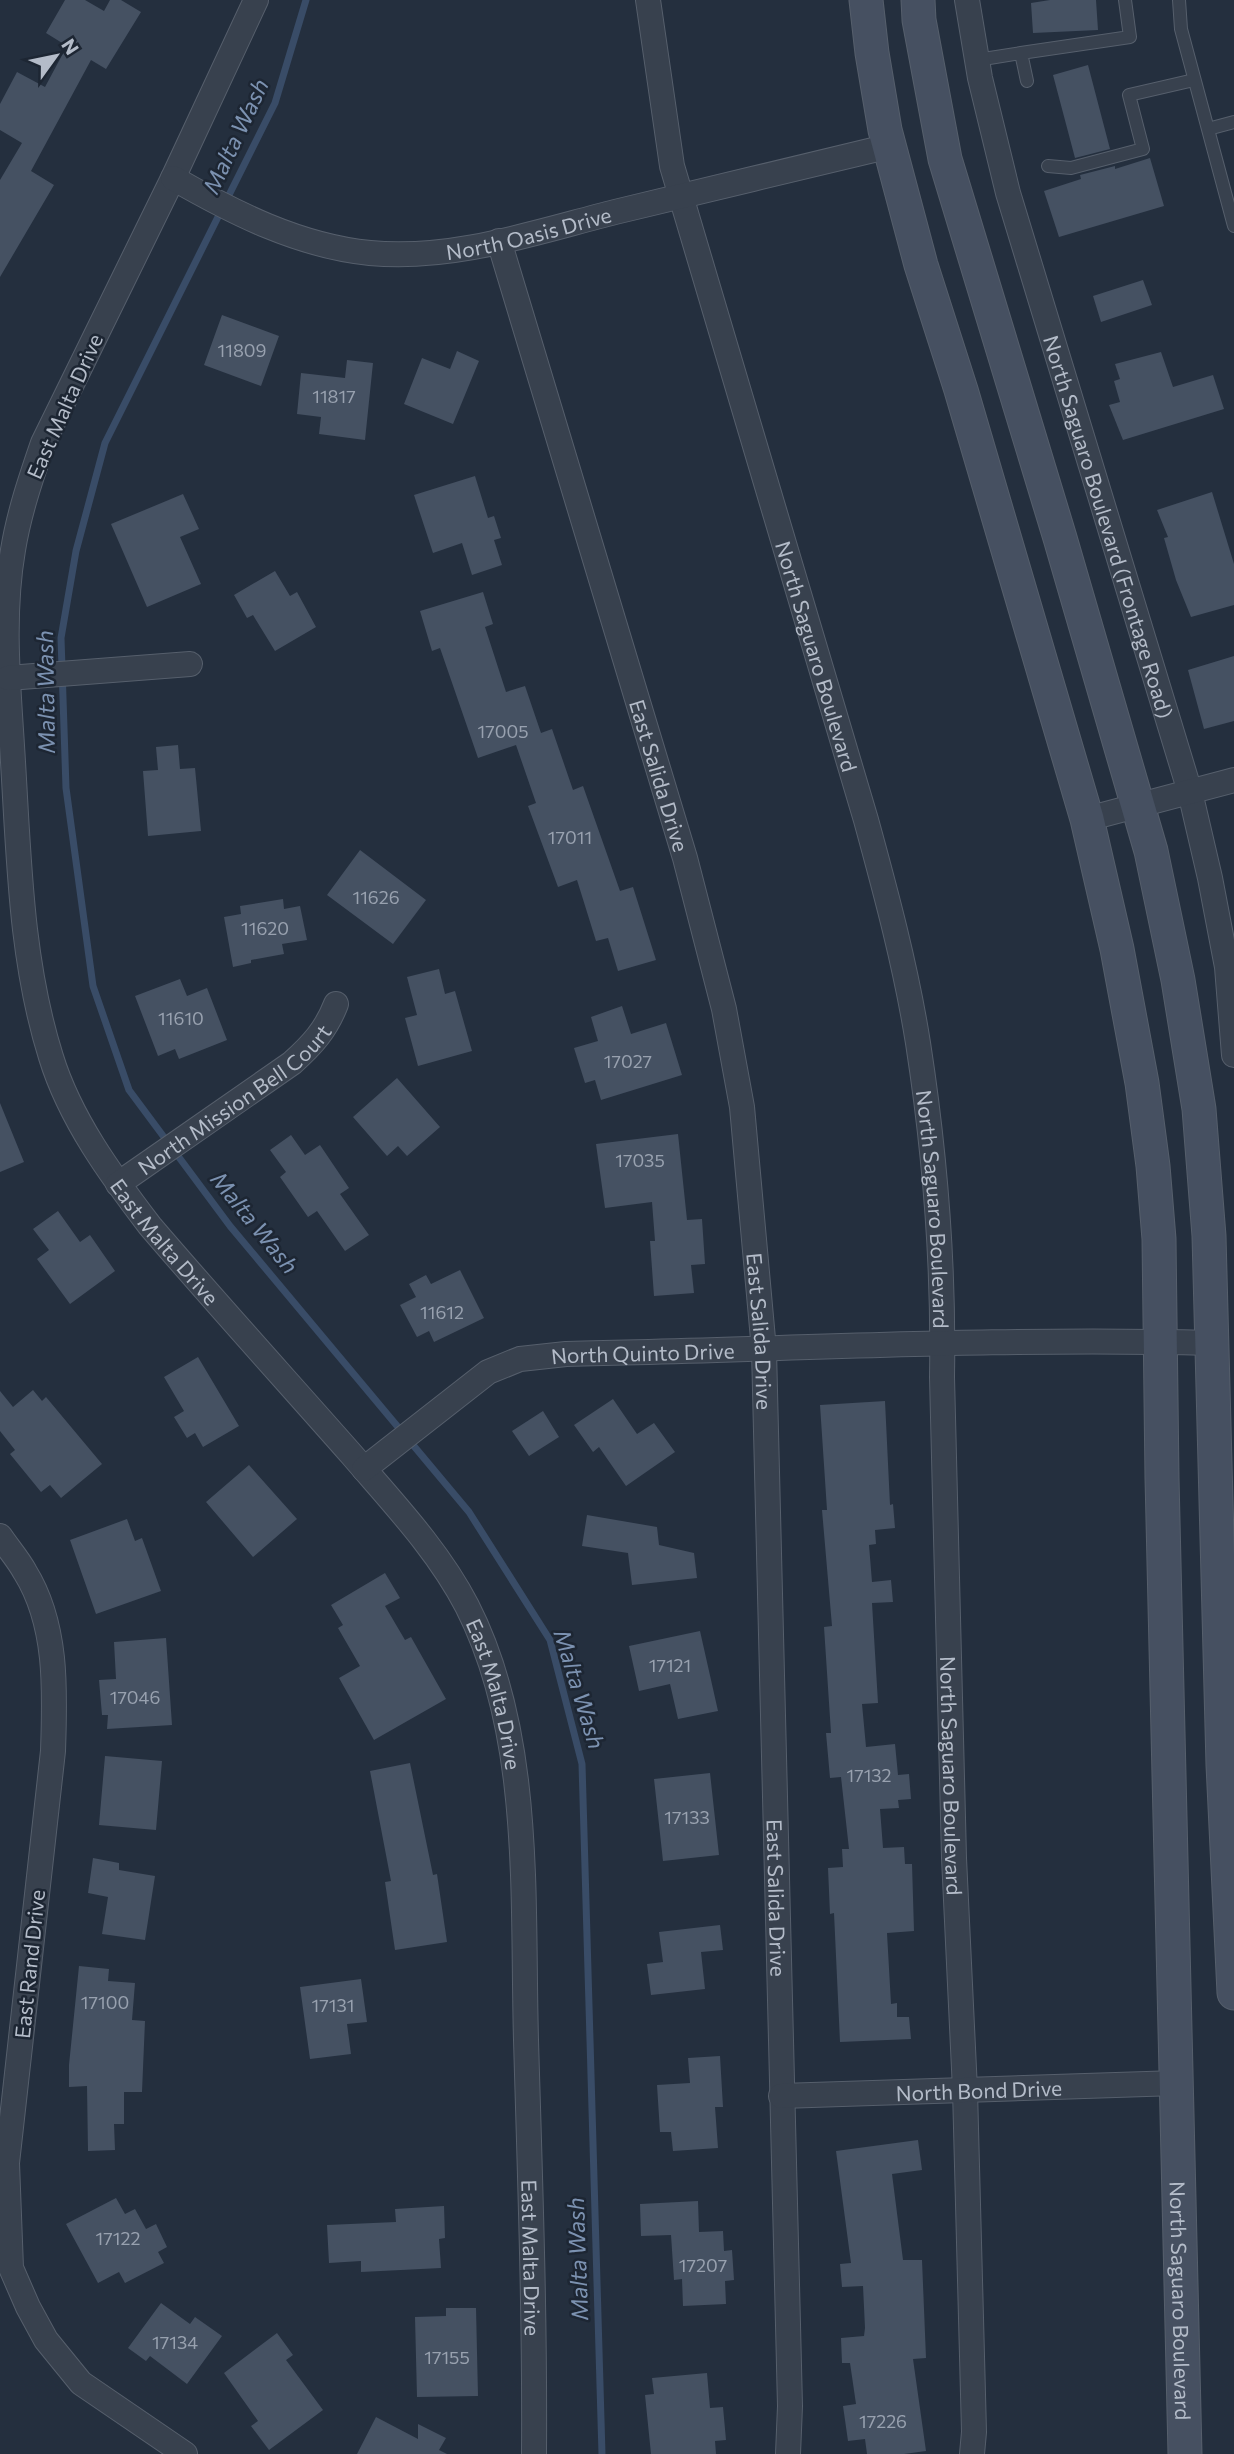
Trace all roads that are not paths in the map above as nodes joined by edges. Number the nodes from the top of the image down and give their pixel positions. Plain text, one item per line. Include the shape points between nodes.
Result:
1 (256, 0) edge
2 (649, 0) edge
3 (866, 0) edge
4 (918, 0) edge
5 (967, 0) edge
6 (1125, 0) edge
7 (1179, 0) edge
8 (1021, 53) junction
9 (977, 60) junction
10 (1194, 80) junction
11 (1027, 81) dead end
12 (1234, 122) edge
13 (1208, 129) junction
14 (890, 146) junction
15 (1048, 166) dead end
16 (173, 178) junction
17 (681, 196) junction
18 (1234, 226) edge
19 (499, 242) junction
20 (10, 520) edge
21 (190, 664) dead end
22 (8, 678) junction
23 (1234, 780) edge
24 (1190, 792) junction
25 (1137, 806) junction
26 (1087, 819) junction
27 (336, 1004) dead end
28 (1234, 1055) edge
29 (118, 1184) junction
30 (1160, 1342) junction
31 (1211, 1343) junction
32 (943, 1344) junction
33 (764, 1350) junction
34 (364, 1469) junction
35 (0, 1536) edge
36 (1234, 1993) edge
37 (1177, 2083) junction
38 (965, 2090) junction
39 (781, 2096) junction
40 (185, 2454) edge
41 (534, 2454) edge
42 (788, 2454) edge
43 (972, 2454) edge
44 (1185, 2454) edge

1 - 16 street, East Malta Drive
2 - 17 street, North Saguaro Boulevard via 672,166
3 - 14 main road, North Saguaro Boulevard
4 - 25 main road via 945,159
5 - 9 street, North Saguaro Boulevard (Frontage Road)
6 - 8 lane via 1130,37
7 - 10 lane
8 - 9 lane
8 - 11 lane
9 - 24 street, North Saguaro Boulevard (Frontage Road) via 1008,193
10 - 13 lane
10 - 15 lane via 1129,95 1143,149 1070,168
12 - 13 lane
13 - 18 lane
14 - 17 street, North Oasis Drive
14 - 26 main road, North Saguaro Boulevard via 921,265
16 - 19 street, North Oasis Drive via 284,233 329,247 403,255
16 - 20 street, East Malta Drive
17 - 19 street, North Oasis Drive
17 - 32 street, North Saguaro Boulevard via 893,920 918,1042 934,1176
19 - 33 street, East Salida Drive via 685,858 724,1009 742,1107
20 - 22 street, East Malta Drive
21 - 22 street
22 - 29 street, East Malta Drive via 25,936 36,998 51,1058 75,1112
23 - 24 street
24 - 25 street
24 - 28 street, North Saguaro Boulevard (Frontage Road) via 1227,967
25 - 26 street
25 - 31 main road via 1178,980 1199,1109
26 - 30 main road, North Saguaro Boulevard via 1142,1083 1159,1239
27 - 29 street, North Mission Bell Court via 315,1042 292,1063
29 - 34 street, East Malta Drive
30 - 31 street, North Quinto Drive
30 - 32 street, North Quinto Drive
30 - 37 main road, North Saguaro Boulevard
31 - 36 main road
32 - 33 street, North Quinto Drive
32 - 38 street, North Saguaro Boulevard via 954,1858
33 - 34 street, North Quinto Drive via 520,1359 488,1372
33 - 39 street, East Salida Drive
34 - 41 street, East Malta Drive via 446,1569 468,1607 501,1691 513,1748 520,1827 530,2151
35 - 40 street, East Rand Drive via 26,1573 45,1619 55,1707 7,2163 11,2269 46,2340 81,2383
37 - 38 street, North Bond Drive
37 - 44 main road, North Saguaro Boulevard
38 - 39 street, North Bond Drive
38 - 43 street, North Saguaro Boulevard
39 - 42 street, East Salida Drive

